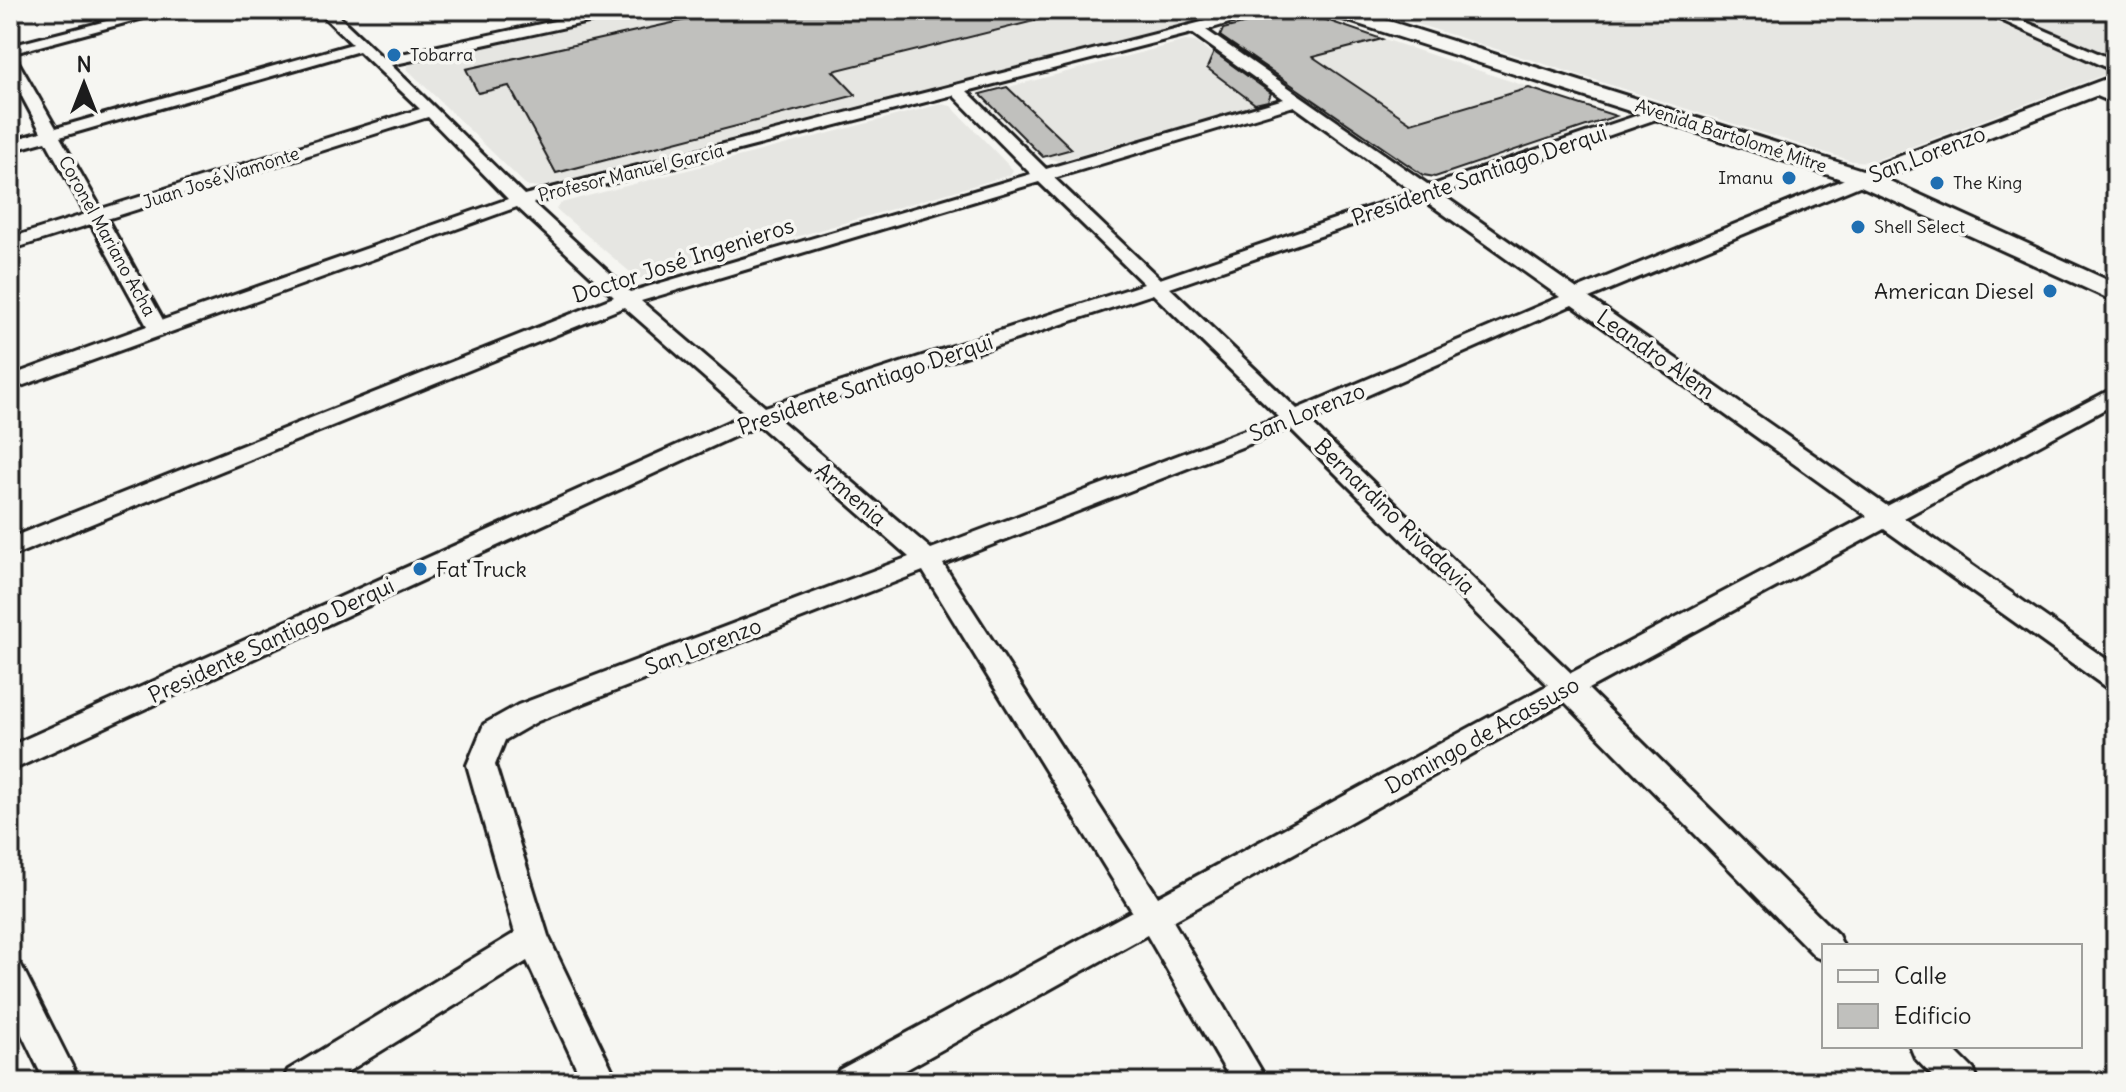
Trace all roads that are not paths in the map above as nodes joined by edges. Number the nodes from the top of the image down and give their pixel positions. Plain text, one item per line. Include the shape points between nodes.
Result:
1 (166, 10) edge
2 (324, 10) edge
3 (625, 10) edge
4 (1266, 10) edge
5 (1334, 10) edge
6 (1986, 10) edge
7 (1195, 29) junction
8 (362, 46) junction
9 (10, 50) edge
10 (10, 60) edge
11 (381, 63) junction
12 (2116, 67) edge
13 (2116, 81) edge
14 (2095, 90) junction
15 (958, 91) junction
16 (2116, 99) edge
17 (1298, 100) junction
18 (431, 111) junction
19 (1659, 113) junction
20 (51, 134) junction
21 (10, 146) edge
22 (1042, 178) junction
23 (1863, 178) junction
24 (1426, 191) junction
25 (520, 201) junction
26 (96, 217) junction
27 (10, 244) edge
28 (1158, 286) junction
29 (2116, 294) edge
30 (1575, 297) junction
31 (627, 299) junction
32 (158, 329) junction
33 (10, 383) edge
34 (2116, 394) edge
35 (760, 416) junction
36 (1294, 419) junction
37 (1886, 517) junction
38 (10, 548) edge
39 (928, 560) junction
40 (2116, 680) edge
41 (1570, 686) junction
42 (10, 759) edge
43 (1153, 917) junction
44 (533, 940) junction
45 (1825, 944) edge
46 (10, 976) edge
47 (1929, 1048) edge
48 (63, 1082) edge
49 (300, 1082) edge
50 (601, 1082) edge
51 (851, 1082) edge
52 (1251, 1082) edge
53 (1962, 1082) edge

1 - 9 street
2 - 8 street, Armenia
3 - 11 street
4 - 7 street, Profesor Manuel García
5 - 19 main road, Avenida Bartolomé Mitre
6 - 12 street
7 - 15 street, Profesor Manuel García
7 - 17 street, Leandro Alem
8 - 11 street, Armenia
8 - 20 street
10 - 20 street, Coronel Mariano Acha
11 - 18 street, Armenia
13 - 14 street, San Lorenzo
14 - 16 street
14 - 23 street, San Lorenzo
15 - 22 street, Bernardino Rivadavia
15 - 25 street, Profesor Manuel García
17 - 22 street, Doctor José Ingenieros
17 - 24 street, Leandro Alem
18 - 25 street, Armenia
18 - 26 street, Juan José Viamonte
19 - 23 main road, Avenida Bartolomé Mitre
19 - 24 street, Presidente Santiago Derqui
20 - 21 street
20 - 26 street, Coronel Mariano Acha
22 - 28 street, Bernardino Rivadavia
22 - 31 street, Doctor José Ingenieros
23 - 29 main road, Avenida Bartolomé Mitre
23 - 30 street, San Lorenzo
24 - 28 street, Presidente Santiago Derqui
24 - 30 street, Leandro Alem
25 - 31 street, Armenia
25 - 32 street, Profesor Manuel García
26 - 27 street, Juan José Viamonte
26 - 32 street, Coronel Mariano Acha
28 - 35 street, Presidente Santiago Derqui
28 - 36 street, Bernardino Rivadavia
30 - 36 street, San Lorenzo
30 - 37 street, Leandro Alem
31 - 35 street, Armenia
31 - 38 street, Doctor José Ingenieros
32 - 33 street, Profesor Manuel García
34 - 37 street, Domingo de Acassuso
35 - 39 street, Armenia
35 - 42 street, Presidente Santiago Derqui
36 - 39 street, San Lorenzo
36 - 41 street, Bernardino Rivadavia
37 - 40 street, Leandro Alem
37 - 41 street, Domingo de Acassuso
39 - 43 street, Armenia
39 - 44 street, San Lorenzo via 528,713 494,732 481,765
41 - 43 street, Domingo de Acassuso
41 - 45 street, Bernardino Rivadavia
43 - 51 street, Domingo de Acassuso
43 - 52 street, Armenia
44 - 49 street
44 - 50 street
46 - 48 street
47 - 53 street

